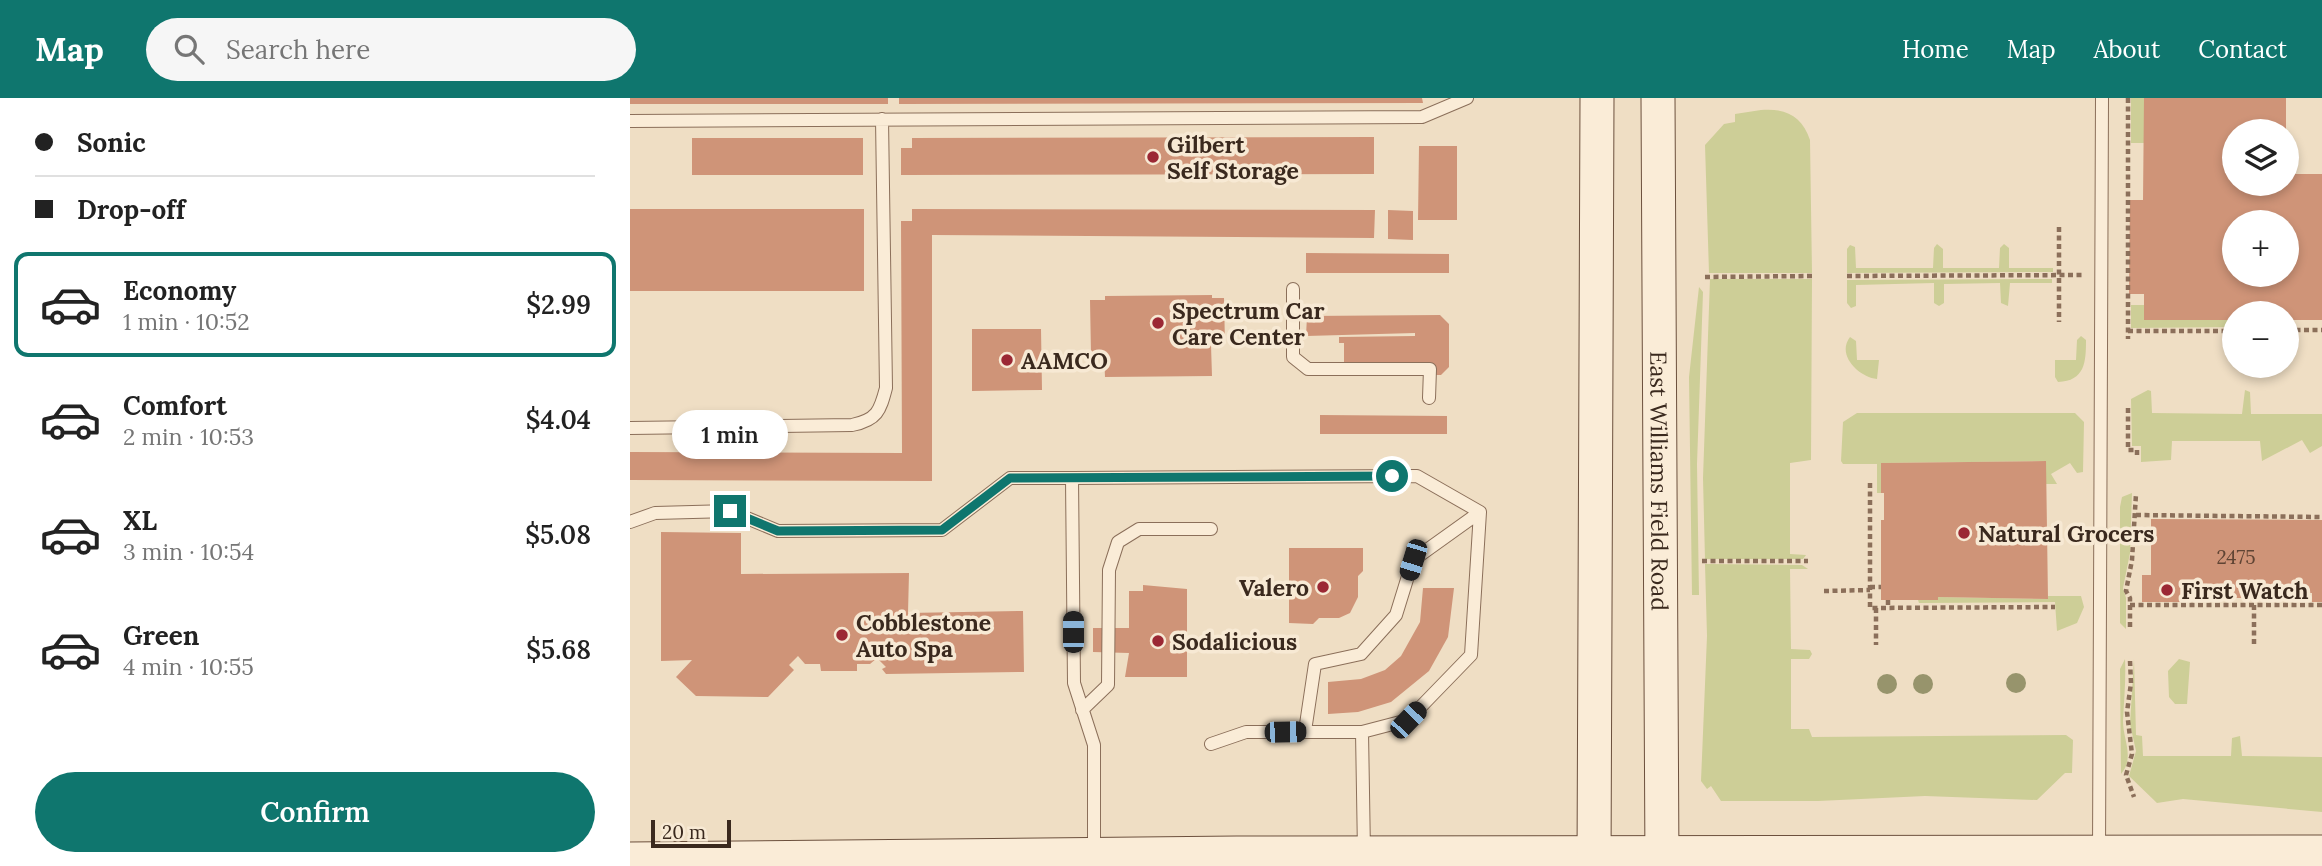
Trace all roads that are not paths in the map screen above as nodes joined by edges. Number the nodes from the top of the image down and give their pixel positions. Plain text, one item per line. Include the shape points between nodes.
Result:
1 (1466, 98) edge
2 (1597, 98) edge
3 (1658, 98) edge
4 (2102, 98) edge
5 (881, 119) junction
6 (630, 121) edge
7 (1293, 289) dead end
8 (1429, 398) dead end
9 (630, 428) edge
10 (1072, 478) junction
11 (1480, 512) junction
12 (630, 522) edge
13 (1210, 528) dead end
14 (1082, 710) junction
15 (1305, 731) junction
16 (1362, 732) junction
17 (1211, 744) dead end
18 (2099, 852) junction
19 (2322, 852) edge
20 (1364, 854) junction
21 (630, 859) edge
22 (1662, 859) edge
23 (1094, 860) edge
24 (1594, 860) edge

1 - 5 lane via 1422,117
2 - 24 main road
3 - 22 main road, East Williams Field Road
4 - 18 lane
5 - 6 lane
5 - 9 lane via 886,388 879,414 869,422 852,425
7 - 8 lane via 1293,357 1308,369 1430,369
10 - 11 lane via 1417,476
10 - 12 lane via 1010,478 942,530 778,531 730,511 654,513
10 - 14 lane via 1074,683
11 - 15 lane via 1413,560 1396,615 1361,653 1315,664
11 - 16 lane via 1471,655 1408,720
13 - 14 lane via 1139,529 1118,542 1108,570 1108,685
14 - 23 lane via 1094,745
15 - 16 lane
15 - 17 lane via 1246,732
16 - 20 lane
18 - 19 main road
18 - 22 main road
20 - 23 main road
20 - 24 main road
21 - 23 main road
22 - 24 main road

